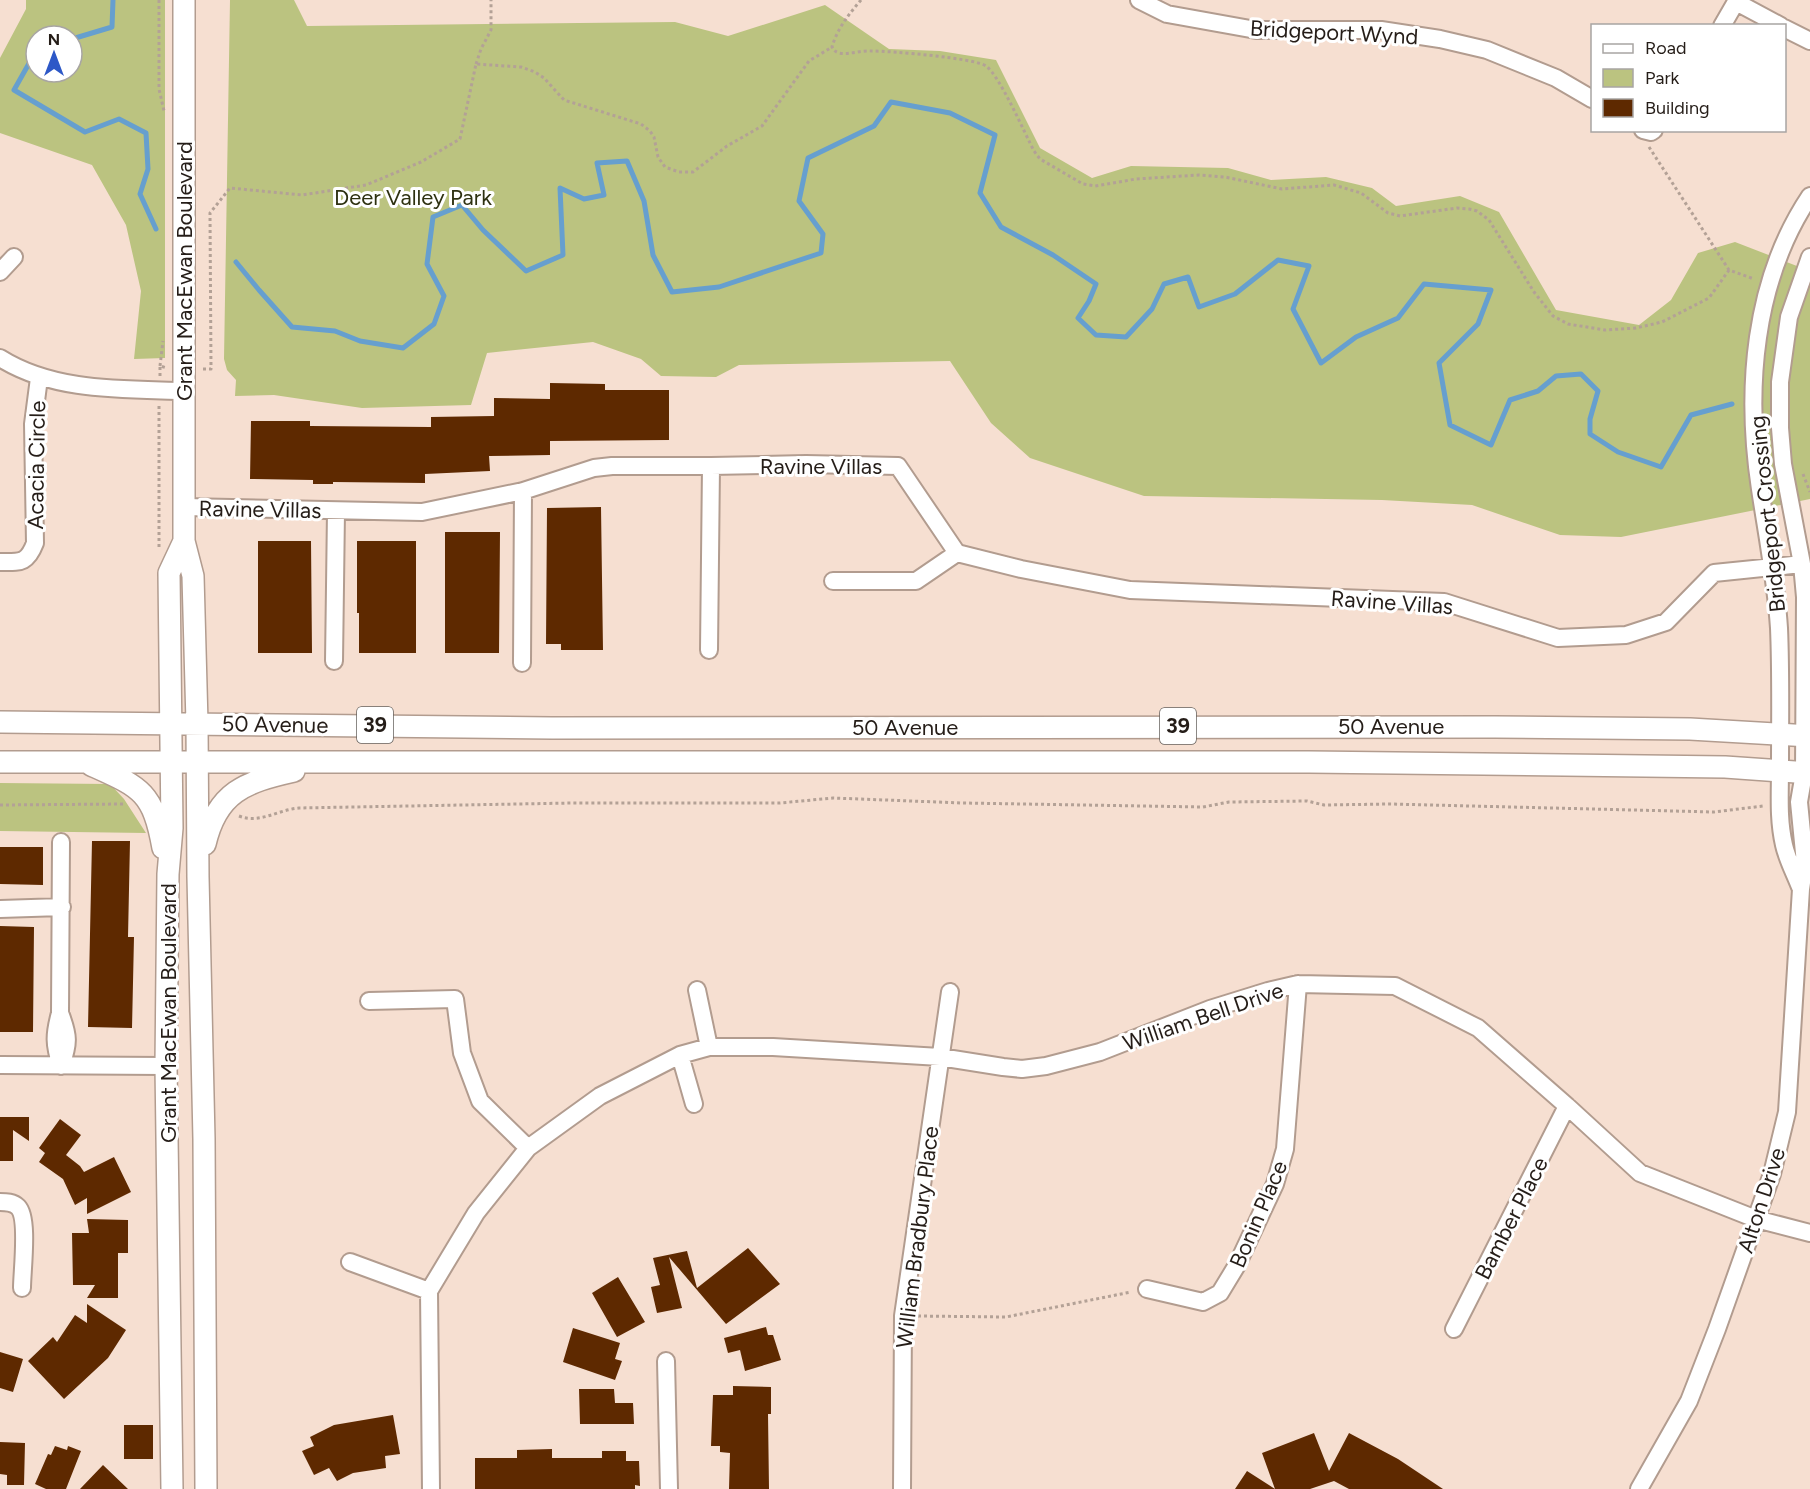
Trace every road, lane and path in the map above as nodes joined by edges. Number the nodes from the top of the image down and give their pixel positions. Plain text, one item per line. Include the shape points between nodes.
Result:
1 (184, 0) edge
2 (491, 0) edge
3 (861, 0) edge
4 (1139, 0) edge
5 (1736, 1) edge
6 (1723, 24) edge
7 (1776, 24) edge
8 (1786, 29) edge
9 (1810, 41) edge
10 (832, 47) junction
11 (476, 64) junction
12 (1591, 98) edge
13 (1647, 134) edge
14 (1810, 196) edge
15 (14, 257) dead end
16 (1810, 257) edge
17 (0, 272) edge
18 (0, 358) edge
19 (184, 367) junction
20 (39, 378) junction
21 (160, 390) junction
22 (184, 391) junction
23 (711, 466) junction
24 (523, 491) junction
25 (184, 507) junction
26 (336, 511) junction
27 (184, 541) junction
28 (957, 553) junction
29 (159, 557) dead end
30 (0, 562) edge
31 (1802, 564) junction
32 (1773, 566) junction
33 (833, 581) dead end
34 (708, 650) dead end
35 (334, 661) dead end
36 (522, 663) dead end
37 (0, 722) edge
38 (171, 723) junction
39 (197, 723) junction
40 (1779, 733) junction
41 (1807, 736) edge
42 (0, 762) edge
43 (85, 762) junction
44 (171, 762) junction
45 (197, 762) junction
46 (326, 763) junction
47 (1780, 770) junction
48 (1807, 773) edge
49 (224, 803) junction
50 (1779, 803) junction
51 (124, 804) dead end
52 (0, 805) edge
53 (61, 842) dead end
54 (1807, 857) edge
55 (168, 874) junction
56 (198, 877) junction
57 (1801, 889) junction
58 (62, 907) junction
59 (0, 909) edge
60 (1298, 984) junction
61 (697, 990) dead end
62 (950, 992) dead end
63 (369, 1001) dead end
64 (709, 1047) junction
65 (680, 1054) junction
66 (940, 1057) junction
67 (0, 1065) edge
68 (61, 1066) junction
69 (166, 1066) junction
70 (694, 1104) dead end
71 (1567, 1106) junction
72 (528, 1148) junction
73 (0, 1202) edge
74 (1756, 1219) junction
75 (1810, 1233) edge
76 (350, 1262) dead end
77 (22, 1288) dead end
78 (1147, 1289) joint
79 (429, 1291) junction
80 (903, 1316) junction
81 (1455, 1329) dead end
82 (666, 1361) dead end
83 (171, 1489) edge
84 (206, 1489) edge
85 (431, 1489) edge
86 (669, 1489) edge
87 (902, 1489) edge
88 (1639, 1489) edge

1 - 19 main road, Grant MacEwan Boulevard
2 - 11 path via 491,30
3 - 10 path
4 - 12 street, Bridgeport Wynd via 1167,14 1256,30 1382,30 1440,39 1487,50 1556,78
5 - 6 street
5 - 7 street
8 - 9 street
10 - 11 path via 809,62 762,126 693,172 665,167 658,157 654,137 641,124 564,100 544,78 528,69
10 - 13 path via 841,53 870,50 974,61 986,66 997,78 1040,159 1083,184 1225,177 1282,189 1334,185 1361,193 1388,213 1400,216 1457,208 1477,212 1489,220 1553,316 1568,324 1605,330 1662,322 1709,298 1729,270
11 - 19 path via 460,139 422,162 366,185 302,195 230,188 210,213 211,369
14 - 32 street, Bridgeport Crossing via 1780,251 1768,284 1757,339 1755,454
15 - 17 street
16 - 31 street, Bridgeport Crossing via 1789,317 1780,382 1783,464
18 - 20 street
19 - 21 path via 160,366
19 - 22 main road, Grant MacEwan Boulevard
20 - 21 street via 104,388
20 - 30 street, Acacia Circle via 33,424 34,543 30,555 22,562
21 - 22 street
21 - 29 path
22 - 25 main road, Grant MacEwan Boulevard
23 - 24 street, Ravine Villas via 594,468
23 - 28 street, Ravine Villas via 898,466
23 - 34 street
24 - 26 street, Ravine Villas via 422,512
24 - 36 street
25 - 26 street, Ravine Villas
25 - 27 main road, Grant MacEwan Boulevard
26 - 35 street, Ravine Villas
27 - 38 main road, Grant MacEwan Boulevard via 169,573
27 - 39 main road, Grant MacEwan Boulevard via 193,576
28 - 32 street, Ravine Villas via 1130,590 1444,602 1557,638 1626,635 1666,622 1714,573
28 - 33 street via 916,581
31 - 32 street, Ravine Villas
31 - 41 street, Bridgeport Crossing
32 - 40 street, Bridgeport Crossing via 1779,629
37 - 38 main road, 50 Avenue / 39
38 - 39 main road, 50 Avenue / 39
38 - 44 main road, Grant MacEwan Boulevard
39 - 40 main road, 50 Avenue / 39 via 552,728 1495,727
39 - 45 main road, Grant MacEwan Boulevard
40 - 41 main road, 50 Avenue / 39
40 - 47 street, Bridgeport Crossing
41 - 48 street, Bridgeport Crossing
42 - 43 main road, 50 Avenue / 39
43 - 44 main road, 50 Avenue / 39
43 - 55 main road via 124,780 145,795 159,824
44 - 45 main road, 50 Avenue / 39
44 - 55 main road, Grant MacEwan Boulevard
45 - 46 main road, 50 Avenue / 39
45 - 56 main road, Grant MacEwan Boulevard
46 - 47 main road, 50 Avenue / 39 via 1309,762
46 - 49 main road via 249,784
47 - 48 main road, 50 Avenue / 39
47 - 50 street, Alton Drive
48 - 54 street, Alton Drive via 1799,802
49 - 50 path via 230,811 250,820 298,808 780,803 834,798 1203,807 1229,802 1307,801 1324,805 1714,812
49 - 56 main road via 210,823
50 - 57 street, Alton Drive via 1784,846
51 - 52 path
53 - 58 street
54 - 57 street, Alton Drive
55 - 69 main road, Grant MacEwan Boulevard
56 - 84 main road, Grant MacEwan Boulevard
57 - 74 street, Alton Drive via 1787,1112
58 - 59 street
58 - 68 street via 60,1013 68,1032 68,1046
60 - 66 street, William Bell Drive via 1242,998 1100,1052 1046,1066 1003,1067
60 - 71 street, William Bell Drive via 1395,986 1478,1028
60 - 78 street, Bonin Place via 1286,1149 1275,1184 1237,1265 1220,1293 1203,1302
61 - 64 street
62 - 66 street
63 - 72 street via 455,999 462,1053 480,1101
64 - 65 street, William Bell Drive
64 - 66 street, William Bell Drive
65 - 70 street
65 - 72 street, William Bell Drive via 600,1096
66 - 80 street, William Bradbury Place
67 - 68 street
68 - 69 street
69 - 83 main road, Grant MacEwan Boulevard
71 - 74 street, William Bell Drive via 1640,1173
71 - 81 street, Bamber Place
72 - 79 street, William Bell Drive via 476,1213
73 - 77 street via 18,1207 24,1218
74 - 75 street, William Bell Drive
74 - 88 street, Alton Drive via 1689,1401
76 - 79 street
78 - 80 path via 1005,1317
79 - 85 street
80 - 87 street, William Bradbury Place
82 - 86 street

